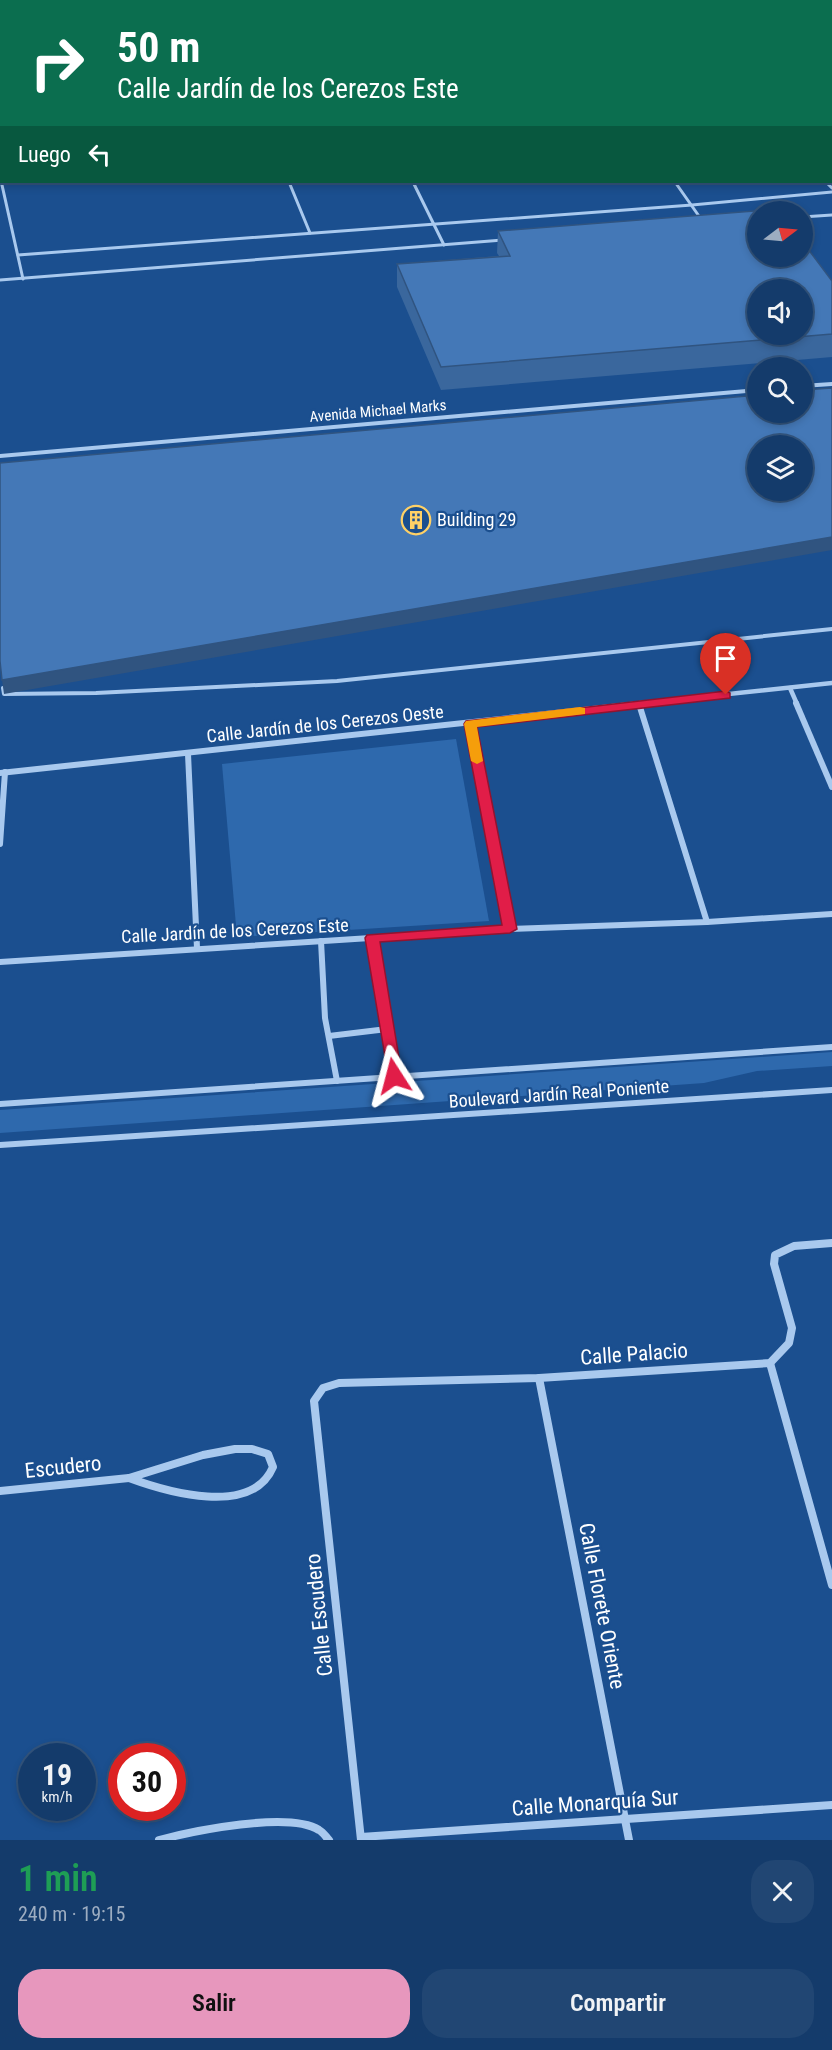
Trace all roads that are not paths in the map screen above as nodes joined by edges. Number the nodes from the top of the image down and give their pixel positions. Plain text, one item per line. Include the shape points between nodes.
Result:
1 (2, 183) edge
2 (289, 183) edge
3 (414, 183) edge
4 (676, 183) edge
5 (832, 190) edge
6 (692, 205) junction
7 (832, 215) edge
8 (813, 216) edge
9 (434, 224) junction
10 (706, 225) edge
11 (310, 233) junction
12 (503, 240) edge
13 (444, 245) junction
14 (18, 255) junction
15 (23, 279) junction
16 (0, 280) edge
17 (832, 384) edge
18 (813, 386) edge
19 (747, 391) edge
20 (0, 456) edge
21 (832, 629) edge
22 (832, 683) edge
23 (3, 685) edge
24 (790, 688) junction
25 (2, 694) edge
26 (639, 704) junction
27 (470, 724) junction
28 (188, 754) junction
29 (2, 773) edge
30 (832, 787) edge
31 (0, 844) edge
32 (832, 914) edge
33 (707, 922) junction
34 (510, 929) junction
35 (372, 938) junction
36 (321, 941) junction
37 (197, 948) junction
38 (0, 962) edge
39 (387, 1029) junction
40 (328, 1036) junction
41 (832, 1047) edge
42 (394, 1076) junction
43 (338, 1081) junction
44 (832, 1090) edge
45 (0, 1104) edge
46 (0, 1145) edge
47 (832, 1243) edge
48 (770, 1363) junction
49 (540, 1378) junction
50 (323, 1388) joint
51 (129, 1478) junction
52 (0, 1491) edge
53 (832, 1585) edge
54 (832, 1805) edge
55 (624, 1819) junction
56 (361, 1838) edge
57 (159, 1840) edge
58 (329, 1840) edge
59 (628, 1840) edge

1 - 14 lane
2 - 11 lane
3 - 9 lane
4 - 6 lane
5 - 6 lane
6 - 9 lane
6 - 10 lane
7 - 8 lane
9 - 11 lane
9 - 13 lane
11 - 14 lane
12 - 13 lane
13 - 15 lane
14 - 15 lane
15 - 16 lane
17 - 18 lane
19 - 20 lane, Avenida Michael Marks
21 - 25 lane via 337,681
22 - 24 street, Calle Jardín de los Cerezos Oeste
23 - 25 lane
24 - 26 street, Calle Jardín de los Cerezos Oeste
24 - 30 street
26 - 27 street, Calle Jardín de los Cerezos Oeste
26 - 33 street
27 - 28 street, Calle Jardín de los Cerezos Oeste
27 - 34 street
28 - 29 street, Calle Jardín de los Cerezos Oeste
28 - 37 street
29 - 31 street
32 - 33 street, Calle Jardín de los Cerezos Este
33 - 34 street, Calle Jardín de los Cerezos Este
34 - 35 street, Calle Jardín de los Cerezos Este
35 - 36 street, Calle Jardín de los Cerezos Este
35 - 39 street
36 - 37 street, Calle Jardín de los Cerezos Este
36 - 40 street
37 - 38 street, Calle Jardín de los Cerezos Este
39 - 40 street
39 - 42 street
40 - 43 street
41 - 42 street, Boulevard Jardín Real Poniente
42 - 43 street, Boulevard Jardín Real Poniente
43 - 45 street, Boulevard Jardín Real Poniente
44 - 46 street, Boulevard Jardín Real Poniente
47 - 48 street via 796,1246 775,1255 774,1264 792,1328 789,1343
48 - 49 street, Calle Palacio
48 - 53 street
49 - 50 street, Calle Palacio via 339,1383
49 - 55 street, Calle Florete Oriente
50 - 56 street, Calle Escudero via 314,1401
51 - 51 street via 191,1497 217,1497 258,1488 270,1477 273,1467 268,1454 236,1449
51 - 52 street, Escudero
54 - 55 street, Calle Monarquía Sur
55 - 56 street, Calle Monarquía Sur
55 - 59 street, Calle Florete Oriente
57 - 58 street via 260,1822 307,1824 319,1828

